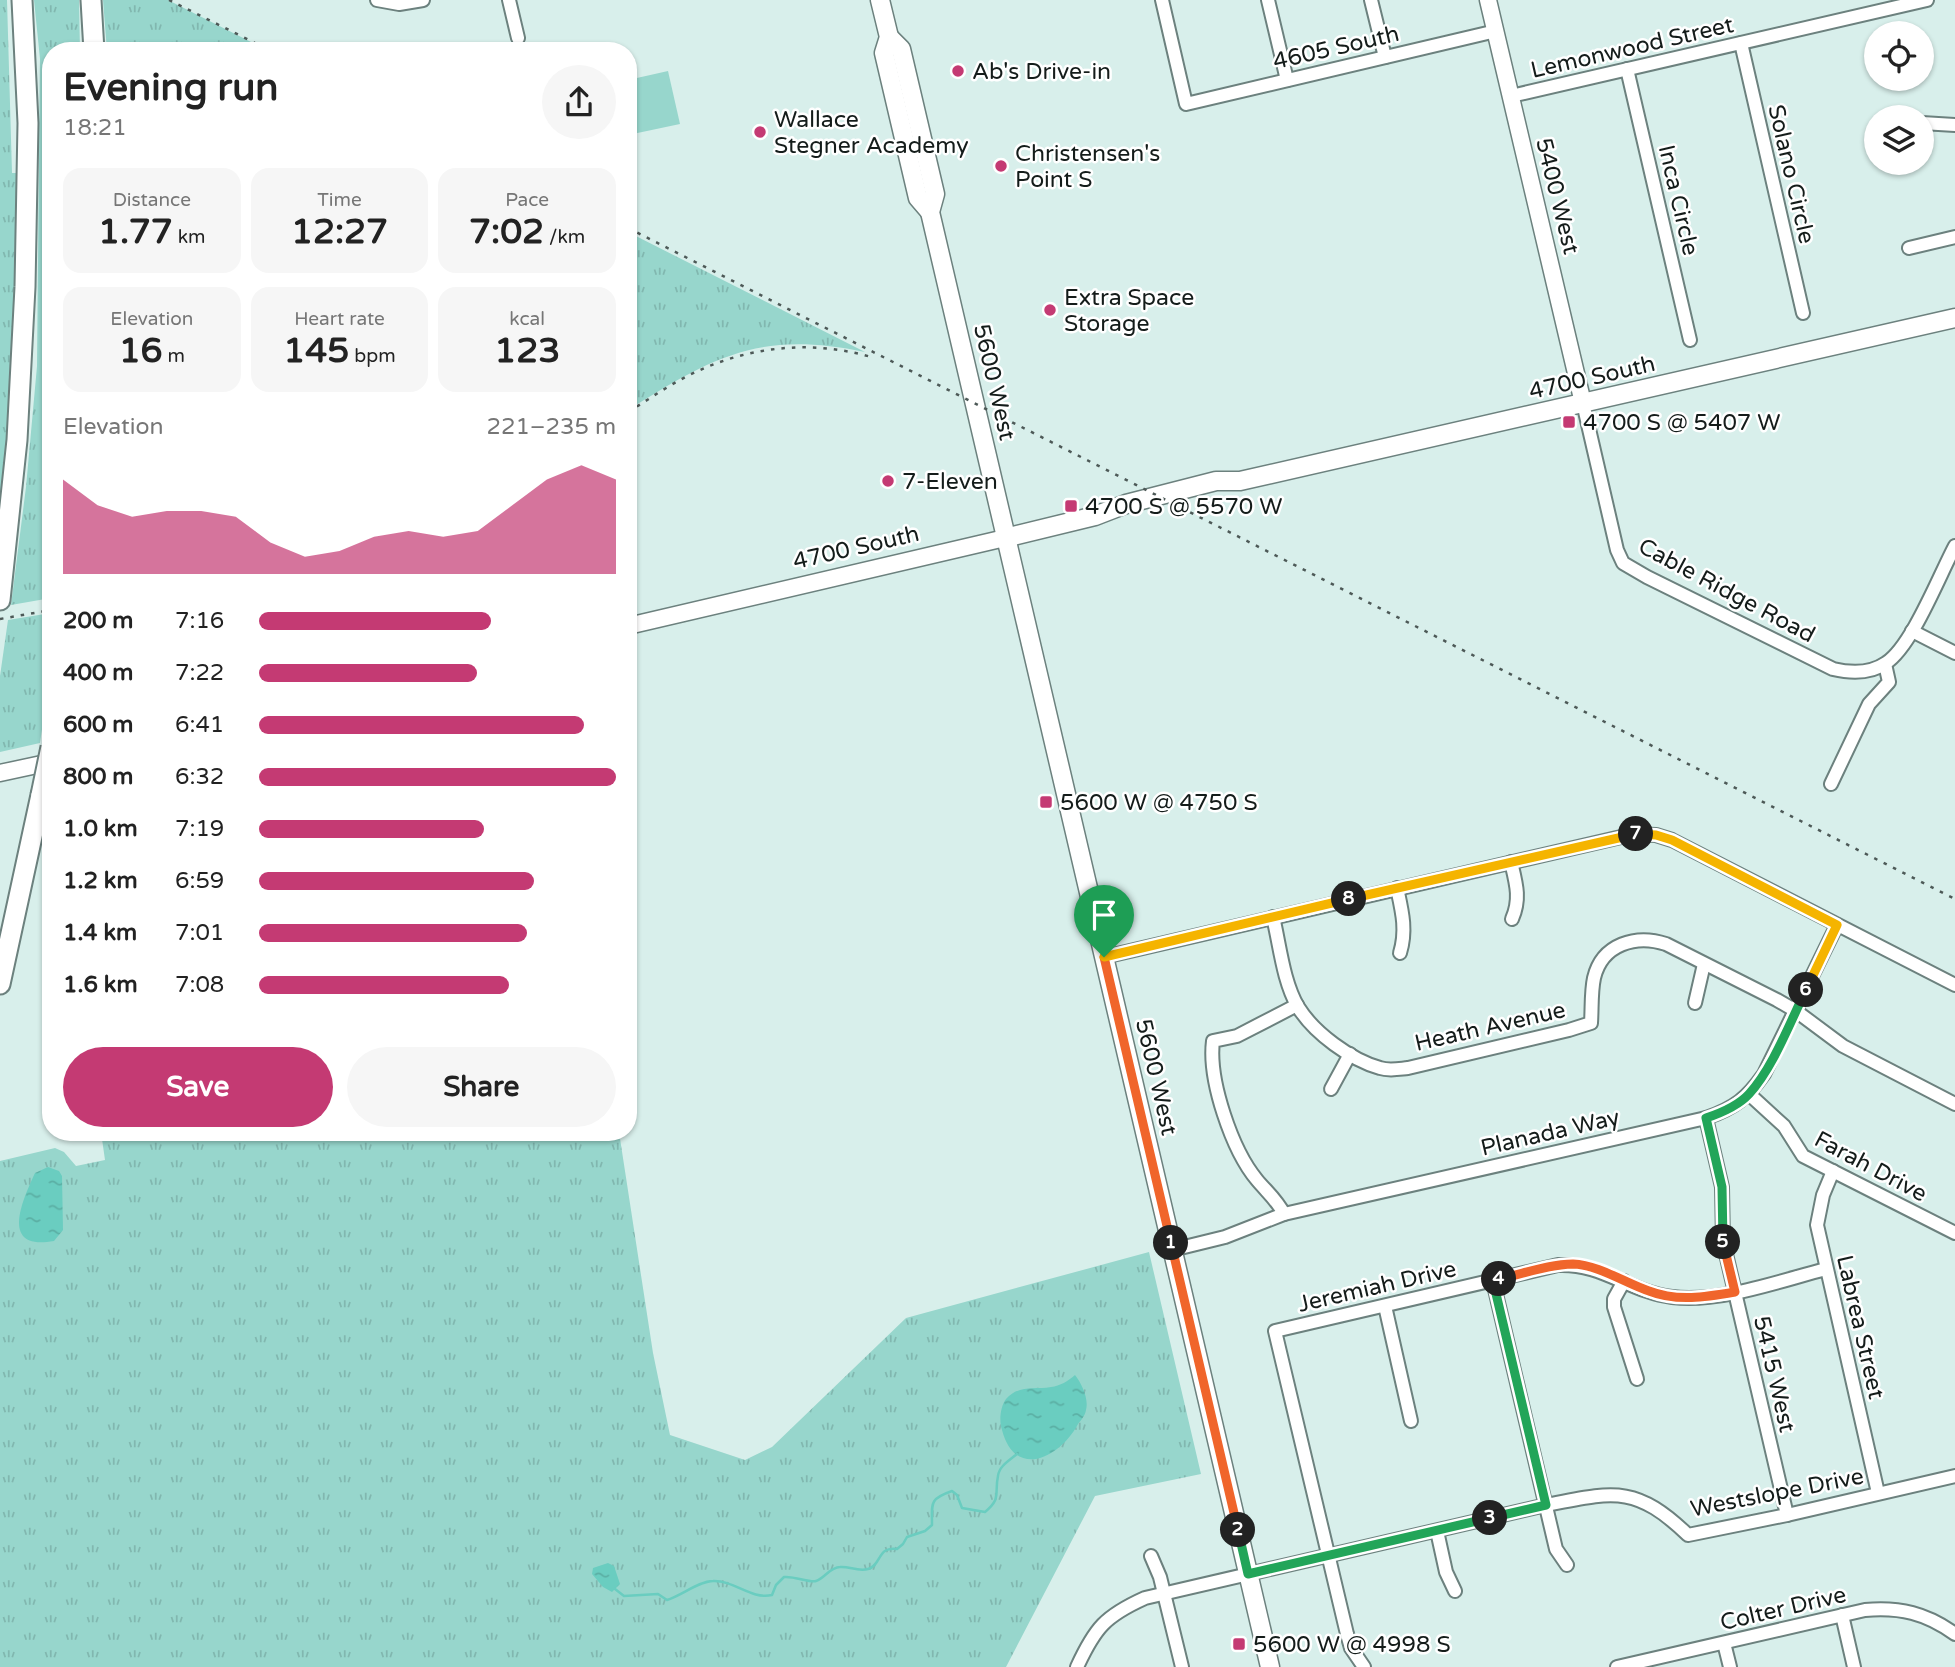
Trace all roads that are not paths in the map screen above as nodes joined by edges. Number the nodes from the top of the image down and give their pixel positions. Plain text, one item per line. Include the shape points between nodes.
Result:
1 (22, 0) edge
2 (91, 0) edge
3 (377, 0) edge
4 (423, 0) edge
5 (509, 0) edge
6 (880, 0) edge
7 (1161, 0) edge
8 (1268, 0) edge
9 (1371, 0) edge
10 (1488, 0) edge
11 (1927, 0) edge
12 (1496, 32) junction
13 (518, 38) dead end
14 (93, 42) edge
15 (1741, 43) junction
16 (1385, 57) junction
17 (1627, 69) junction
18 (1287, 80) junction
19 (1511, 96) junction
20 (1934, 124) edge
21 (1955, 125) edge
22 (1955, 237) edge
23 (1909, 248) dead end
24 (1803, 313) dead end
25 (1955, 318) edge
26 (1690, 340) dead end
27 (1584, 403) junction
28 (1005, 538) junction
29 (1955, 546) edge
30 (1, 593) edge
31 (0, 600) edge
32 (637, 624) edge
33 (1912, 631) junction
34 (1955, 653) edge
35 (1885, 664) junction
36 (42, 764) edge
37 (0, 773) edge
38 (1831, 784) dead end
39 (42, 790) edge
40 (1511, 862) junction
41 (1397, 888) junction
42 (1273, 917) junction
43 (1512, 919) dead end
44 (1837, 925) junction
45 (1400, 953) dead end
46 (1104, 957) junction
47 (1704, 964) junction
48 (0, 984) edge
49 (1955, 985) edge
50 (1695, 1003) dead end
51 (1297, 1005) junction
52 (1796, 1011) junction
53 (1350, 1054) junction
54 (1331, 1088) dead end
55 (1749, 1094) junction
56 (1955, 1104) edge
57 (1706, 1118) junction
58 (1833, 1171) junction
59 (1284, 1214) junction
60 (1955, 1233) edge
61 (1172, 1250) junction
62 (1826, 1269) junction
63 (1493, 1281) junction
64 (1624, 1281) junction
65 (1735, 1292) junction
66 (1385, 1306) junction
67 (1637, 1379) dead end
68 (1411, 1421) dead end
69 (1955, 1476) edge
70 (1878, 1493) junction
71 (1546, 1505) junction
72 (1787, 1515) junction
73 (1437, 1531) junction
74 (1151, 1556) dead end
75 (1328, 1556) junction
76 (1567, 1565) dead end
77 (1248, 1574) junction
78 (1455, 1591) dead end
79 (1165, 1594) junction
80 (1842, 1615) junction
81 (1955, 1634) edge
82 (1724, 1643) junction
83 (1077, 1667) edge
84 (1182, 1667) edge
85 (1270, 1667) edge
86 (1364, 1667) edge
87 (1617, 1667) edge
88 (1730, 1667) edge
89 (1854, 1667) edge

1 - 30 highway via 28,123 25,286 17,440
2 - 14 highway
3 - 4 street via 399,4
5 - 13 street
6 - 28 main road, 5600 West via 889,37 884,53 918,198 930,212
7 - 18 street, 4605 South via 1186,104
8 - 18 street
9 - 16 street
10 - 12 street, 5400 West
11 - 15 street, Lemonwood Street
12 - 16 street, 4605 South
12 - 19 street, 5400 West
15 - 17 street, Lemonwood Street
15 - 24 street, Solano Circle
16 - 18 street, 4605 South
17 - 19 street, Lemonwood Street
17 - 26 street, Inca Circle
19 - 27 street, 5400 West
20 - 21 street
22 - 23 street
25 - 27 main road, 4700 South
27 - 28 main road, 4700 South via 1240,481 1224,491 1128,514 1095,516
27 - 35 street, Cable Ridge Road via 1623,563 1833,669 1861,672
28 - 32 street, 4700 South
28 - 46 main road, 5600 West
29 - 33 street
30 - 31 highway
33 - 34 street
33 - 35 street
35 - 38 street via 1889,682 1869,704
36 - 37 street
39 - 48 highway, bridge
40 - 41 street
40 - 43 street via 1519,895
40 - 44 street via 1620,836 1656,835
41 - 42 street
41 - 45 street via 1405,937
42 - 46 street
42 - 51 street, Heath Avenue
44 - 49 street
44 - 52 street, Planada Way
46 - 61 main road, 5600 West
47 - 50 street
47 - 52 street, Heath Avenue
47 - 53 street, Heath Avenue via 1666,944 1632,940 1606,955 1598,966 1591,1023 1397,1069 1379,1068
51 - 53 street, Heath Avenue
51 - 59 street via 1237,1036 1213,1041 1211,1058 1232,1137 1256,1180
52 - 55 street, Planada Way
52 - 56 street, Heath Avenue via 1843,1046
53 - 54 street
55 - 57 street, Planada Way
55 - 58 street, Farah Drive via 1784,1126 1803,1156
57 - 59 street, Planada Way
57 - 65 street, 5415 West via 1720,1176 1721,1228
58 - 60 street, Farah Drive
58 - 62 street, Labrea Street via 1817,1225
59 - 61 street, Planada Way via 1225,1237
61 - 77 main road, 5600 West
62 - 65 street, Jeremiah Drive
62 - 70 street, Labrea Street
63 - 64 street, Jeremiah Drive via 1574,1264
63 - 66 street, Jeremiah Drive
63 - 71 street
64 - 65 street, Jeremiah Drive via 1671,1297
64 - 67 street via 1614,1307
65 - 72 street, 5415 West
66 - 68 street
66 - 75 street, Jeremiah Drive via 1275,1331
69 - 70 street, Westslope Drive
70 - 72 street, Westslope Drive
71 - 72 street, Westslope Drive via 1606,1494 1627,1496 1651,1506 1688,1535
71 - 73 street, Westslope Drive
71 - 76 street via 1556,1549
73 - 75 street, Westslope Drive
73 - 78 street
74 - 79 street
75 - 77 street, Westslope Drive
75 - 86 street, Jeremiah Drive via 1347,1634
77 - 79 street, Westslope Drive
77 - 85 main road, 5600 West
79 - 83 street, Westslope Drive via 1144,1598 1105,1621
79 - 84 street
80 - 81 street, Colter Drive via 1898,1609 1930,1618
80 - 82 street, Colter Drive
80 - 89 street
82 - 87 street, Colter Drive
82 - 88 street

